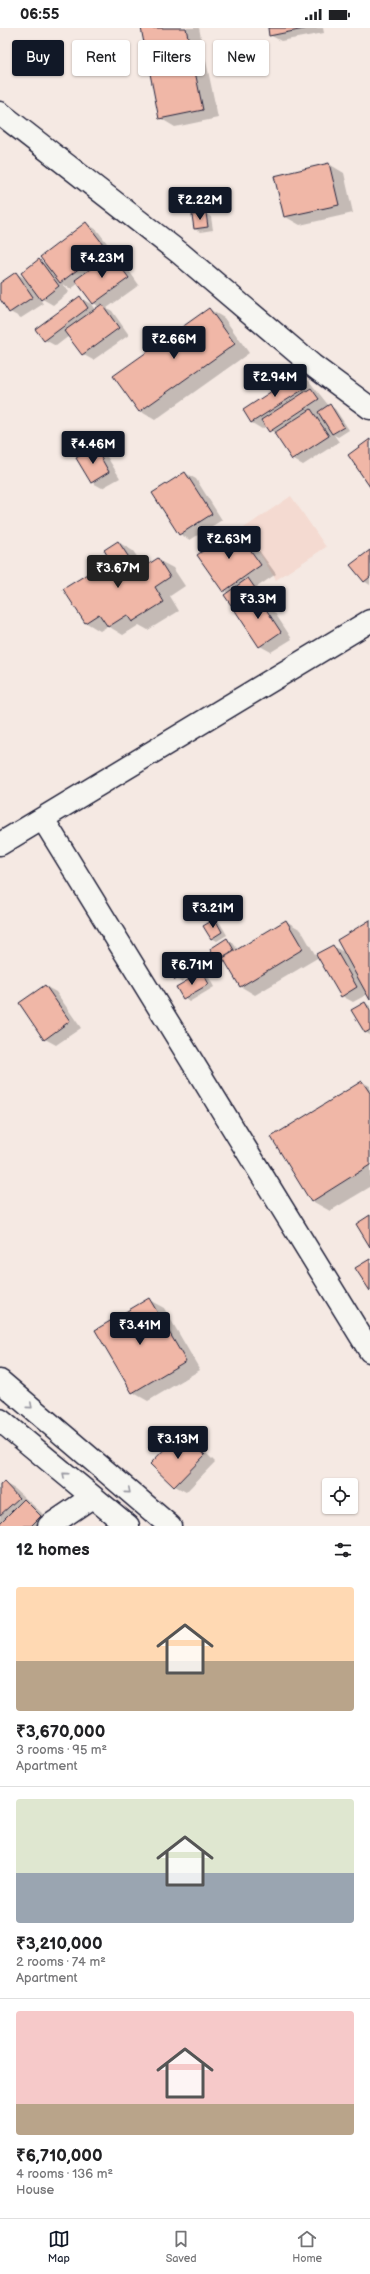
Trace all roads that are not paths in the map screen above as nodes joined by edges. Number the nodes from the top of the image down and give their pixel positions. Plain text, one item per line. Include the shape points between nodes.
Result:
1 (0, 113) edge
2 (370, 408) edge
3 (370, 621) edge
4 (44, 819) junction
5 (0, 844) edge
6 (370, 1351) edge
7 (0, 1381) edge
8 (0, 1420) edge
9 (92, 1497) junction
10 (49, 1526) edge
11 (128, 1526) edge
12 (170, 1526) edge

1 - 2 street via 181,254 312,365
3 - 4 street
4 - 5 street
4 - 6 street
7 -> 12 street
9 -> 8 street
9 - 10 street
9 - 11 street

